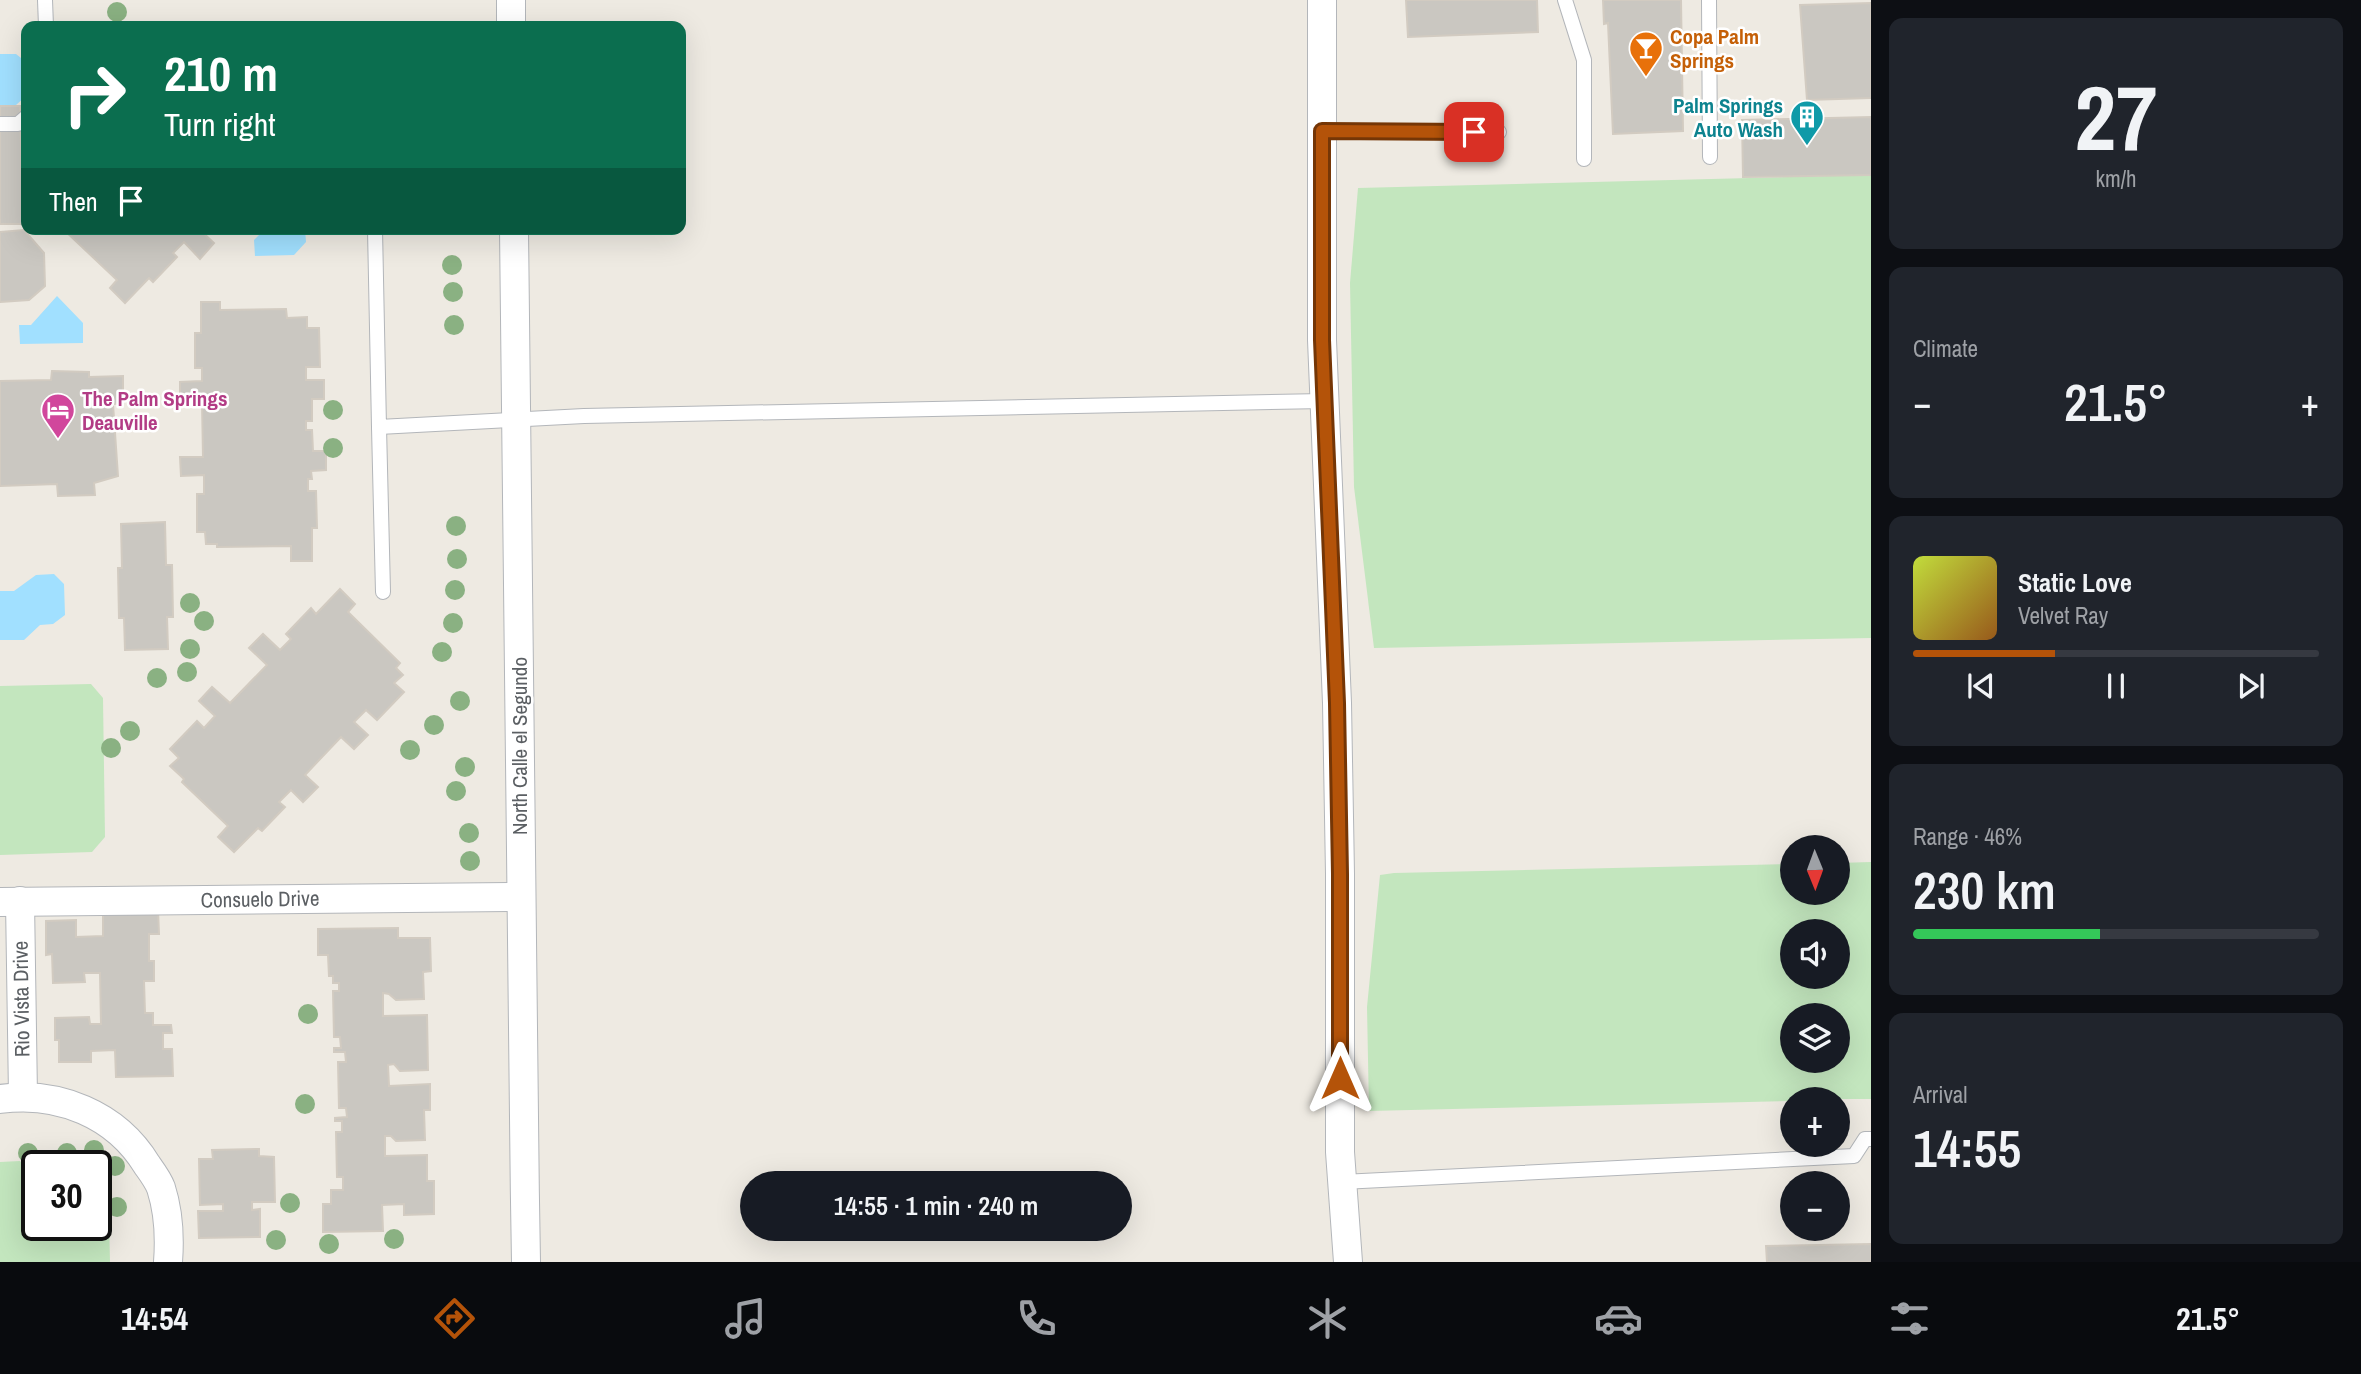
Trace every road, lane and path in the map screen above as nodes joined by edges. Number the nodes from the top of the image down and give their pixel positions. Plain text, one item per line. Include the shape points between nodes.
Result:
1 (45, 0) edge
2 (511, 0) edge
3 (1322, 0) edge
4 (1565, 0) edge
5 (1709, 0) edge
6 (46, 21) edge
7 (511, 21) edge
8 (21, 121) edge
9 (0, 124) edge
10 (1322, 131) junction
11 (1499, 132) dead end
12 (1710, 157) dead end
13 (1584, 159) dead end
14 (375, 235) edge
15 (514, 235) edge
16 (1324, 401) junction
17 (518, 419) junction
18 (379, 427) junction
19 (383, 592) dead end
20 (519, 897) junction
21 (10, 902) edge
22 (11, 1098) edge
23 (1871, 1139) edge
24 (1342, 1182) junction
25 (169, 1262) edge
26 (507, 1262) edge
27 (526, 1262) edge
28 (1348, 1262) edge

1 - 6 lane
2 - 7 street
3 - 10 street
4 - 13 lane via 1584,60
5 - 12 lane
8 - 9 lane
10 - 11 lane
10 - 16 street
14 - 18 lane
15 - 17 street, North Calle el Segundo
16 - 17 lane
16 - 24 street via 1337,716
17 - 18 lane
17 - 20 street, North Calle el Segundo
18 - 19 lane
20 - 21 street, Consuelo Drive
20 - 27 street, North Calle el Segundo
21 - 22 street, Rio Vista Drive
22 - 25 street via 66,1101 105,1120 137,1148 160,1186 170,1227
23 - 24 lane via 1866,1139 1854,1156
24 - 28 street
26 - 27 street

